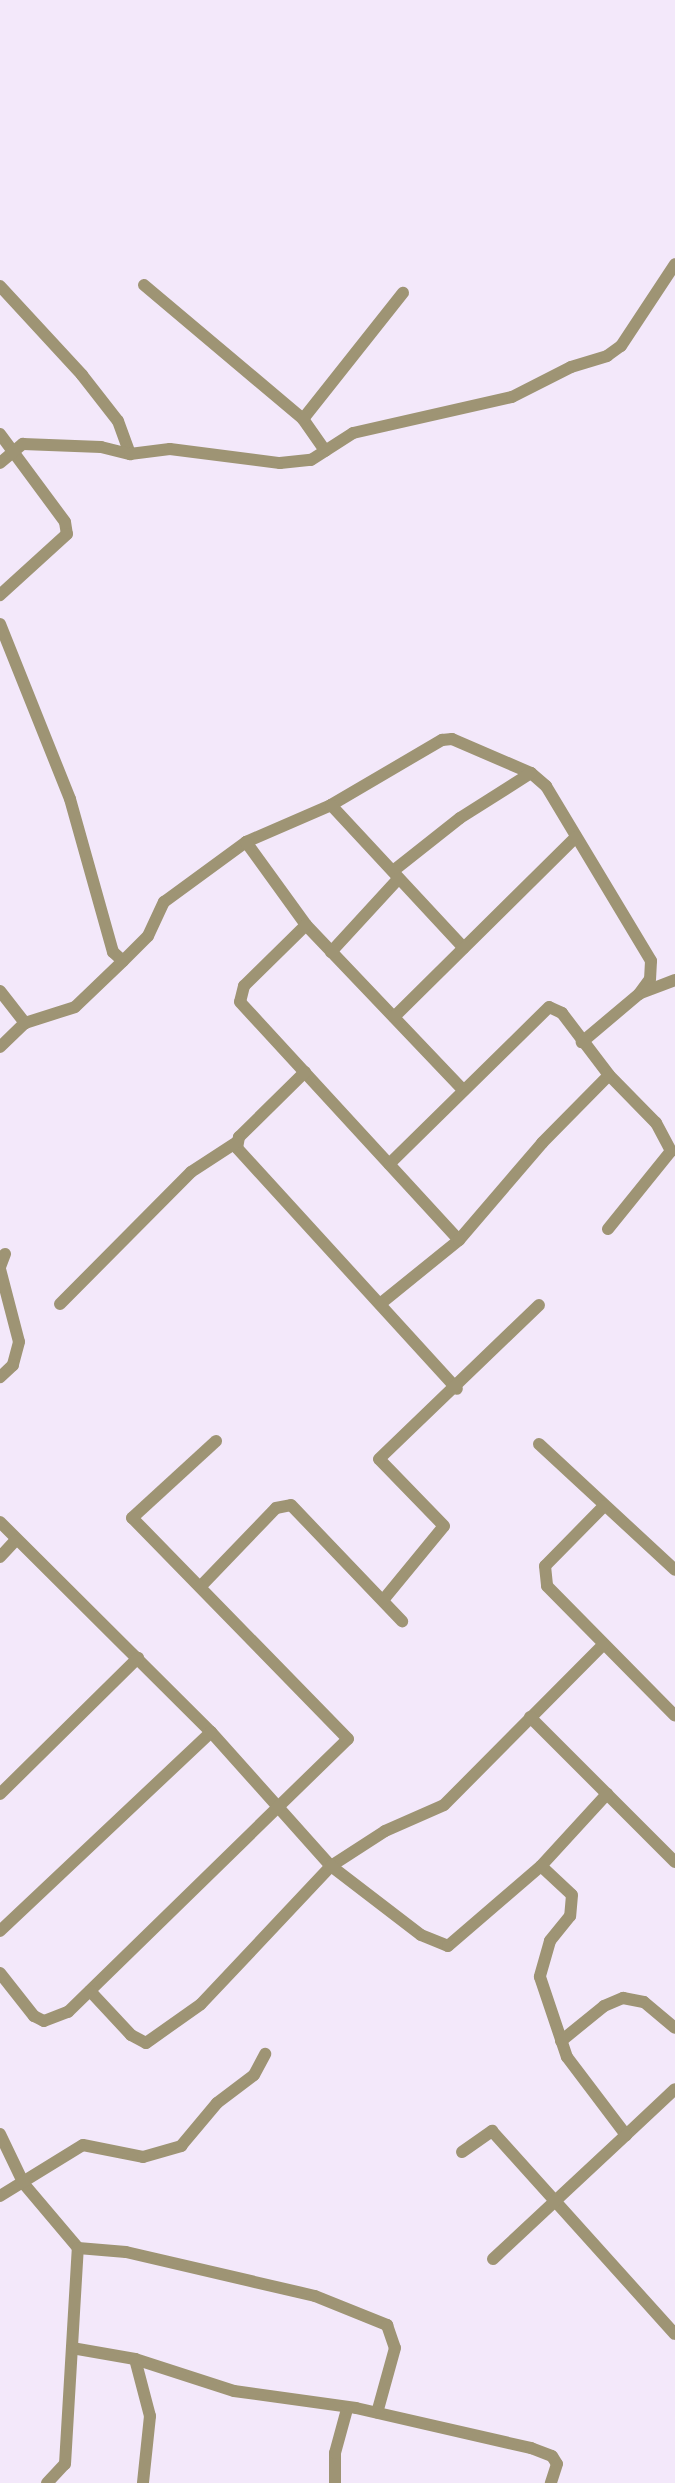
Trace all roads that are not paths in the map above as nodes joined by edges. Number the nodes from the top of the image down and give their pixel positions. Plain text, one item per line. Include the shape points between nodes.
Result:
1 (675, 264) edge
2 (144, 285) dead end
3 (0, 286) edge
4 (403, 293) dead end
5 (303, 419) junction
6 (0, 434) edge
7 (13, 451) junction
8 (325, 451) junction
9 (130, 454) junction
10 (0, 463) edge
11 (0, 595) edge
12 (0, 624) edge
13 (531, 773) junction
14 (331, 805) junction
15 (576, 837) junction
16 (246, 842) junction
17 (396, 875) junction
18 (306, 925) junction
19 (464, 948) junction
20 (331, 952) junction
21 (123, 961) junction
22 (675, 980) edge
23 (0, 991) edge
24 (639, 994) junction
25 (394, 1017) junction
26 (25, 1023) junction
27 (582, 1042) junction
28 (0, 1047) edge
29 (305, 1072) junction
30 (609, 1075) junction
31 (463, 1090) junction
32 (237, 1142) junction
33 (389, 1164) junction
34 (608, 1229) dead end
35 (459, 1240) junction
36 (5, 1254) dead end
37 (0, 1268) edge
38 (60, 1304) dead end
39 (380, 1304) junction
40 (539, 1305) dead end
41 (0, 1377) edge
42 (457, 1388) junction
43 (216, 1441) dead end
44 (539, 1444) dead end
45 (604, 1506) junction
46 (0, 1522) edge
47 (16, 1540) junction
48 (0, 1557) edge
49 (675, 1570) edge
50 (201, 1586) junction
51 (384, 1599) junction
52 (402, 1621) dead end
53 (603, 1645) junction
54 (138, 1658) junction
55 (675, 1716) edge
56 (530, 1717) junction
57 (211, 1732) junction
58 (0, 1794) edge
59 (607, 1794) junction
60 (279, 1809) junction
61 (675, 1862) edge
62 (331, 1866) junction
63 (541, 1866) junction
64 (0, 1931) edge
65 (0, 1973) edge
66 (90, 1991) junction
67 (675, 2028) edge
68 (561, 2041) junction
69 (265, 2054) dead end
70 (675, 2089) edge
71 (0, 2134) edge
72 (626, 2135) junction
73 (462, 2152) dead end
74 (24, 2184) junction
75 (0, 2196) edge
76 (553, 2202) junction
77 (78, 2248) junction
78 (493, 2259) dead end
79 (675, 2334) edge
80 (72, 2348) junction
81 (135, 2359) junction
82 (347, 2409) junction
83 (377, 2413) junction
84 (47, 2483) edge
85 (143, 2483) edge
86 (335, 2483) edge
87 (551, 2483) edge

1 - 8 street via 621,346 607,356 571,367 512,397 388,421 353,433
2 - 5 street
3 - 9 street via 109,409
4 - 5 street
5 - 8 street
6 - 7 street
7 - 9 street via 23,444
7 - 10 street
7 - 11 street via 65,522 67,534
8 - 9 street via 311,460 280,463 170,449
12 - 21 street via 70,799 113,952
13 - 14 street via 477,747 442,740
13 - 15 street via 546,786
13 - 17 street via 460,818
14 - 16 street
14 - 17 street
15 - 19 street
15 - 24 street via 651,961 650,979
16 - 18 street
16 - 21 street via 164,902 148,936
17 - 19 street
17 - 20 street
18 - 20 street
18 - 29 street via 238,994
19 - 25 street
20 - 25 street
21 - 26 street via 75,1007
22 - 24 street
23 - 26 street
24 - 27 street
25 - 31 street
26 - 28 street
27 - 30 street
27 - 31 street via 555,1006 549,1007
29 - 32 street
29 - 33 street
30 - 34 street via 656,1123 671,1151
30 - 35 street
31 - 33 street
32 - 38 street via 191,1172
32 - 39 street via 239,1151
33 - 35 street
35 - 39 street
36 - 37 street
37 - 41 street via 19,1342 13,1365
39 - 42 street
40 - 42 street
42 - 51 street via 379,1459 444,1526
43 - 50 street via 132,1518
44 - 45 street
45 - 49 street
45 - 53 street via 545,1566 547,1586
46 - 47 street
47 - 48 street
47 - 54 street
50 - 51 street via 276,1508 291,1505
50 - 60 street via 348,1739
51 - 52 street
53 - 55 street
53 - 56 street
54 - 57 street
54 - 58 street
56 - 59 street
56 - 62 street via 444,1805 385,1831
57 - 60 street
57 - 64 street
59 - 61 street
59 - 63 street
60 - 62 street
60 - 66 street
62 - 63 street via 421,1935 448,1946
62 - 66 street via 201,2004 146,2043 131,2035
63 - 68 street via 572,1895 570,1916 550,1941 540,1977
65 - 66 street via 44,2021 68,2012
67 - 68 street via 644,2002 623,1998 604,2006
68 - 72 street via 567,2057
69 - 74 street via 254,2075 217,2103 181,2146 143,2157 83,2145
70 - 72 street
71 - 74 street
72 - 76 street
73 - 76 street via 492,2131
74 - 75 street
74 - 77 street
76 - 78 street
76 - 79 street
77 - 80 street
77 - 83 street via 126,2252 315,2296 387,2325 395,2348
80 - 81 street
80 - 84 street via 65,2464
81 - 82 street via 234,2391
81 - 85 street via 150,2416
82 - 83 street
82 - 86 street via 335,2453
83 - 87 street via 552,2456 557,2464

